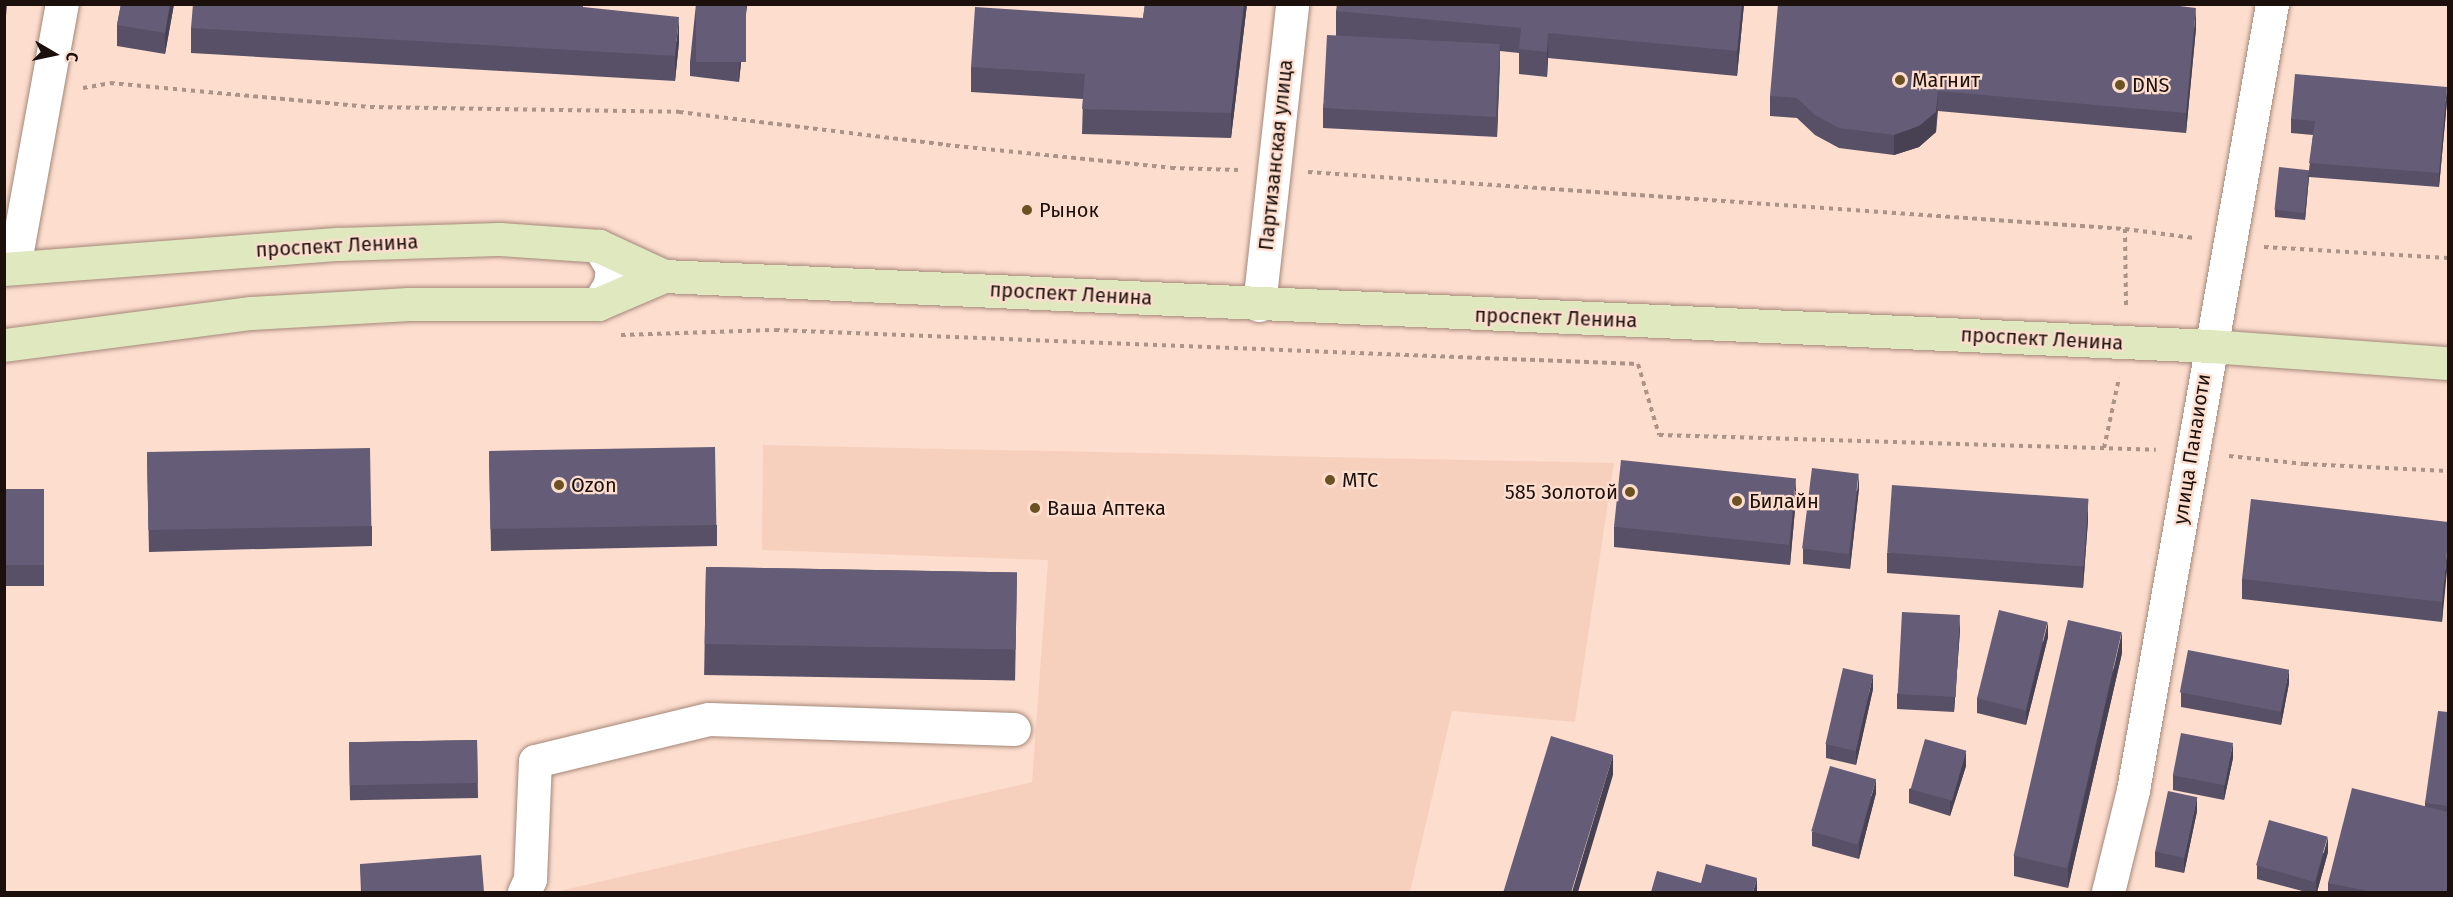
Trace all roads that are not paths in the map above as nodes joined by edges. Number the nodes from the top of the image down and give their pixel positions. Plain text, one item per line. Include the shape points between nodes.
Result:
1 (62, 4) edge
2 (1292, 4) edge
3 (2272, 4) edge
4 (599, 246) junction
5 (9, 268) edge
6 (664, 276) junction
7 (598, 303) junction
8 (1259, 305) junction
9 (4, 345) edge
10 (2209, 346) junction
11 (2448, 363) edge
12 (1014, 729) dead end
13 (524, 892) edge
14 (2108, 892) edge

1 - 5 street
2 - 8 street, Партизанская улица
3 - 10 street, улица Панаиоти
4 - 5 main road, проспект Ленина via 500,239 351,244
4 - 6 main road, проспект Ленина
4 - 7 street via 612,268 610,284
6 - 7 main road, проспект Ленина
6 - 8 main road, проспект Ленина
7 - 9 main road, проспект Ленина via 409,304 251,313
8 - 10 main road, проспект Ленина
10 - 11 main road, проспект Ленина
10 - 14 street, улица Панаиоти via 2133,790
12 - 13 street via 709,719 535,761 530,879

